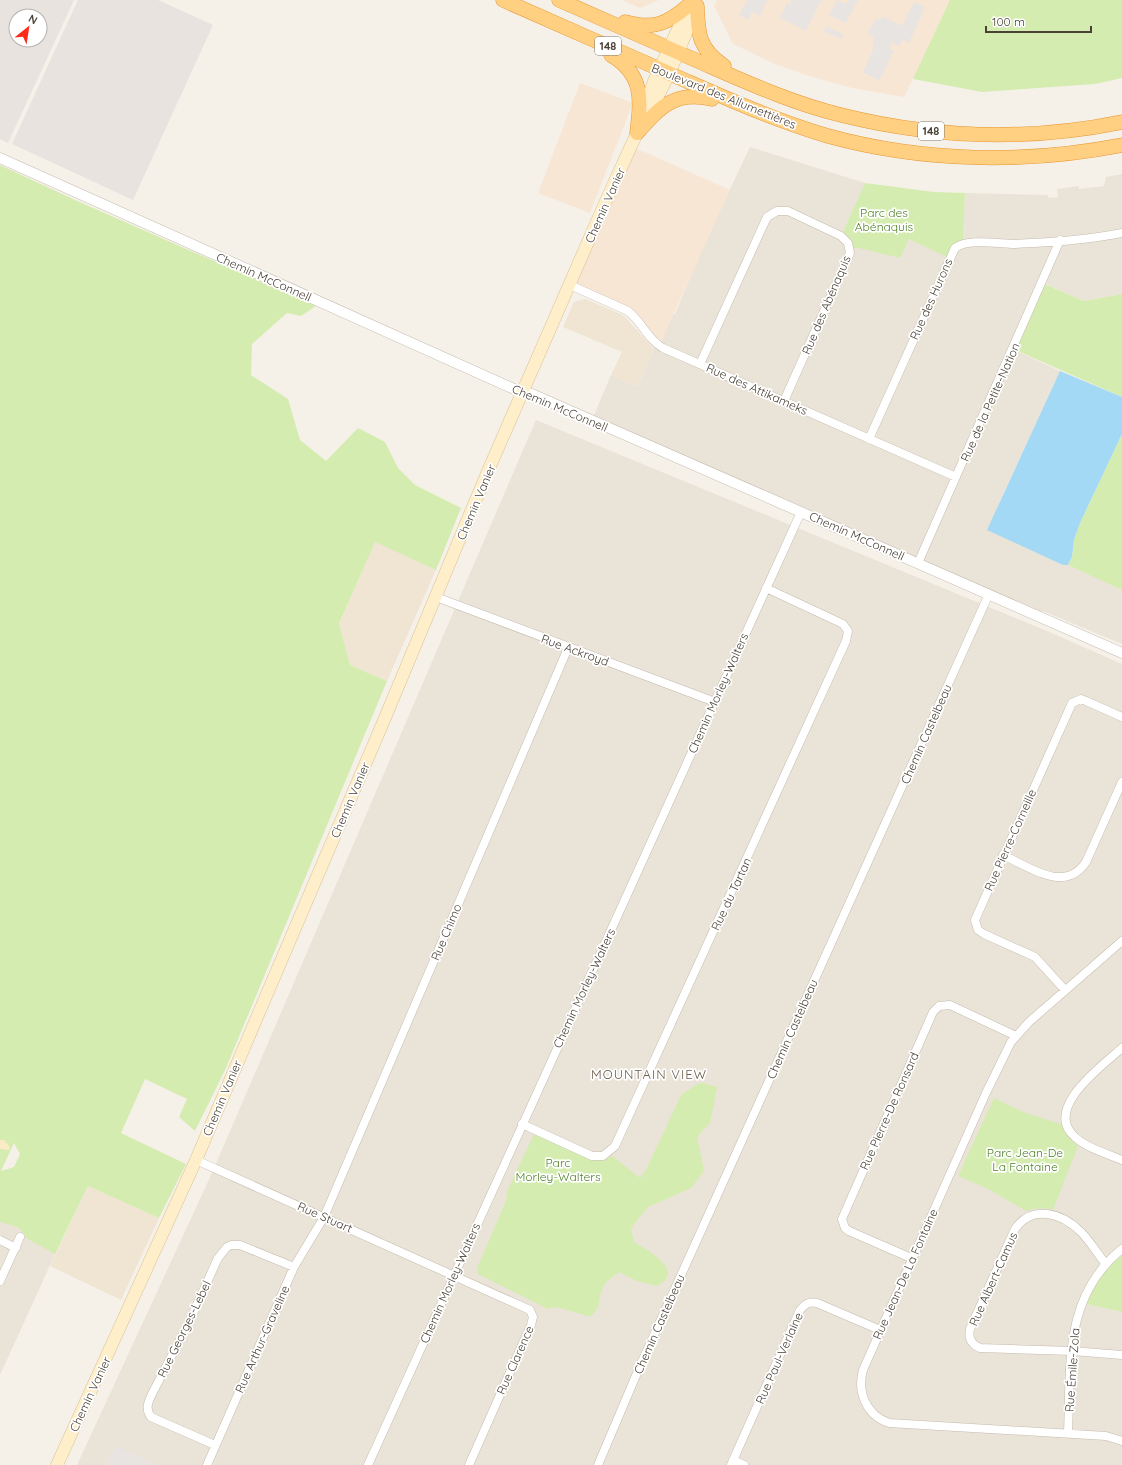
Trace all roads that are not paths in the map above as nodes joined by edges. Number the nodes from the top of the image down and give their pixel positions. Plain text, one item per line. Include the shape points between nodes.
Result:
1 (503, 0) edge
2 (563, 2) edge
3 (695, 3) edge
4 (556, 23) junction
5 (673, 50) junction
6 (664, 72) junction
7 (746, 82) junction
8 (742, 106) junction
9 (1122, 122) edge
10 (637, 133) junction
11 (1122, 145) edge
12 (0, 158) edge
13 (1122, 233) edge
14 (1060, 240) junction
15 (570, 285) junction
16 (700, 364) junction
17 (523, 391) junction
18 (784, 401) junction
19 (869, 439) junction
20 (956, 477) junction
21 (801, 512) junction
22 (918, 562) junction
23 (766, 588) junction
24 (989, 594) junction
25 (436, 596) junction
26 (568, 648) junction
27 (1122, 653) edge
28 (715, 702) junction
29 (1122, 717) edge
30 (1122, 782) edge
31 (1003, 856) junction
32 (1122, 941) edge
33 (1065, 990) junction
34 (1016, 1036) junction
35 (1122, 1048) edge
36 (522, 1124) junction
37 (196, 1160) junction
38 (1122, 1160) edge
39 (324, 1217) junction
40 (20, 1238) dead end
41 (0, 1240) edge
42 (16, 1248) junction
43 (1122, 1249) edge
44 (911, 1258) junction
45 (1105, 1263) junction
46 (294, 1267) junction
47 (454, 1275) junction
48 (0, 1281) edge
49 (880, 1330) junction
50 (1072, 1352) junction
51 (1122, 1356) edge
52 (1068, 1434) junction
53 (1122, 1441) edge
54 (215, 1444) junction
55 (732, 1463) edge
56 (57, 1465) edge
57 (207, 1465) edge
58 (368, 1465) edge
59 (469, 1465) edge
60 (598, 1465) edge
61 (744, 1465) edge

1 - 4 highway, Boulevard des Allumettières / 148
2 - 3 highway via 645,26 669,20
2 - 5 highway, Boulevard des Allumettières / 148
3 - 5 main road, Chemin Vanier
3 - 7 highway via 698,28 705,49 712,58
4 - 6 highway, Boulevard des Allumettières / 148
4 - 10 highway via 613,56 630,70 640,95
5 - 6 main road, Chemin Vanier
5 - 7 highway, Boulevard des Allumettières / 148
6 - 8 highway, Boulevard des Allumettières / 148
6 - 10 main road, Chemin Vanier via 652,108
7 - 9 highway, Boulevard des Allumettières / 148 via 783,97 840,114 913,129 950,133 1062,132
8 - 10 highway via 700,96 686,96 663,105
8 - 11 highway, Boulevard des Allumettières / 148 via 830,136 879,147 931,154 975,158 1022,158 1062,155
10 - 15 main road, Chemin Vanier
12 - 17 street, Chemin McConnell
13 - 14 street, Rue des Hurons
14 - 19 street, Rue des Hurons via 1014,244 968,243 955,248
14 - 20 street, Rue de la Petite-Nation
15 - 16 street, Rue des Attikameks via 628,312 636,318 656,344
15 - 17 main road, Chemin Vanier
16 - 18 street, Rue des Attikameks
16 - 18 street, Rue des Abénaquis via 767,217 777,211 788,212 841,236 848,243 850,253
17 - 21 street, Chemin McConnell
17 - 25 main road, Chemin Vanier
18 - 19 street, Rue des Attikameks
19 - 20 street, Rue des Attikameks
20 - 22 street, Rue de la Petite-Nation
21 - 22 street, Chemin McConnell
21 - 23 street, Chemin Morley-Walters
22 - 24 street, Chemin McConnell
23 - 28 street, Chemin Morley-Walters
23 - 36 street, Rue du Tartan via 843,624 848,636 840,656 615,1146 603,1156 592,1156
24 - 27 street, Chemin McConnell
24 - 60 street, Chemin Castelbeau via 650,1344
25 - 26 street, Rue Ackroyd
25 - 37 main road, Chemin Vanier
26 - 28 street, Rue Ackroyd
26 - 39 street, Rue Chimo
28 - 36 street, Chemin Morley-Walters
29 - 31 street, Rue Pierre-Corneille via 1086,701 1072,703
30 - 31 street via 1086,862 1077,873 1070,877 1055,878
31 - 33 street, Rue Pierre-Corneille via 976,914 976,925 984,934 1036,958
32 - 33 street, Rue Jean-De La Fontaine
33 - 34 street, Rue Jean-De La Fontaine
34 - 44 street, Rue Jean-De La Fontaine via 1002,1059
34 - 44 street, Rue Pierre-De Ronsard via 950,1005 939,1006 933,1012 842,1219 849,1231
35 - 38 street via 1081,1085 1068,1109 1066,1122 1070,1132 1080,1141
36 - 47 street, Chemin Morley-Walters
37 - 39 street, Rue Stuart
37 - 56 main road, Chemin Vanier
39 - 46 street, Rue Arthur-Graveline
39 - 47 street, Rue Stuart
40 - 42 street
41 - 42 street
42 - 48 street
43 - 45 street, Rue Émile-Zola
44 - 49 street, Rue Jean-De La Fontaine
45 - 50 street, Rue Émile-Zola via 1088,1290 1077,1316
45 - 50 street, Rue Albert-Camus via 1076,1227 1044,1213 1031,1214 1019,1222 1015,1229 970,1329 971,1343 980,1348
46 - 54 street, Rue Arthur-Graveline
46 - 54 street, Rue Georges-Lebel via 240,1245 226,1247 218,1258 152,1394 147,1406 151,1417
47 - 58 street, Chemin Morley-Walters
47 - 59 street, Rue Clarence via 527,1307 533,1317
49 - 52 street, Rue Jean-De La Fontaine via 863,1370 860,1386 868,1407 883,1421 895,1424
49 - 55 street, Rue Paul-Verlaine via 817,1303 812,1302 803,1306
50 - 51 street
50 - 52 street, Rue Émile-Zola
52 - 53 street, Rue Jean-De La Fontaine via 1106,1436
54 - 57 street, Rue Arthur-Graveline
55 - 61 street

